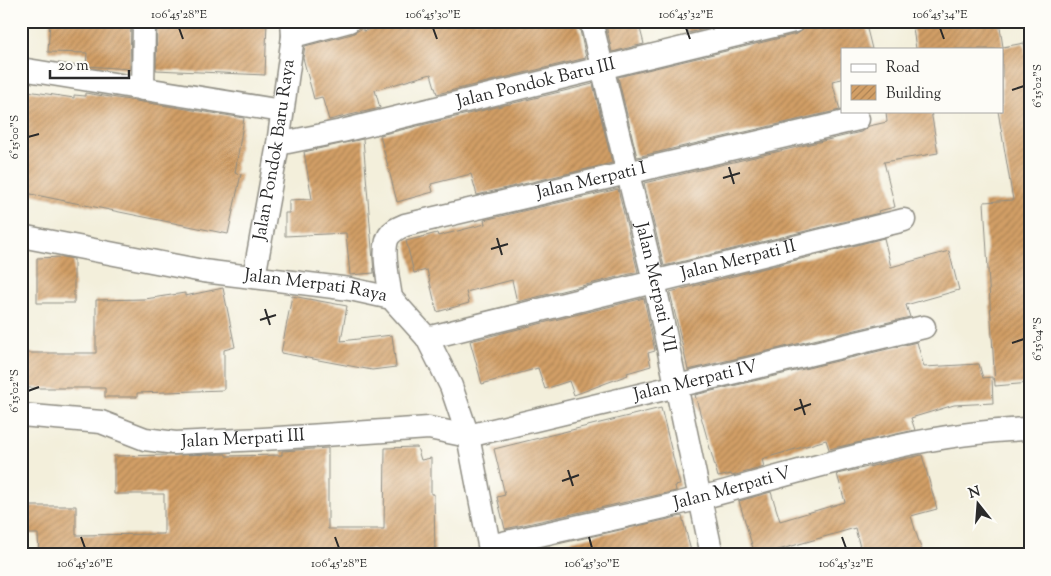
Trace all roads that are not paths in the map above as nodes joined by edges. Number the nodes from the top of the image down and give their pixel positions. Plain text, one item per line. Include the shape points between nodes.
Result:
1 (144, 21) edge
2 (348, 21) edge
3 (590, 21) edge
4 (794, 21) edge
5 (293, 29) edge
6 (601, 68) junction
7 (21, 69) edge
8 (143, 89) junction
9 (282, 111) junction
10 (858, 119) dead end
11 (278, 144) junction
12 (627, 172) junction
13 (904, 220) dead end
14 (21, 236) edge
15 (254, 278) junction
16 (654, 281) junction
17 (391, 298) junction
18 (924, 327) dead end
19 (427, 338) junction
20 (676, 387) junction
21 (21, 415) edge
22 (1030, 429) edge
23 (468, 436) junction
24 (699, 498) junction
25 (491, 550) edge
26 (712, 555) edge

1 - 8 street
2 - 5 street
3 - 6 street, Jalan Merpati VII
4 - 6 street, Jalan Pondok Baru III
5 - 9 street, Jalan Pondok Baru Raya
6 - 11 street, Jalan Pondok Baru III
6 - 12 street, Jalan Merpati VII
7 - 8 street
8 - 9 street
9 - 11 street, Jalan Pondok Baru Raya
10 - 12 street, Jalan Merpati I
11 - 15 street, Jalan Pondok Baru Raya
12 - 16 street, Jalan Merpati VII
12 - 17 street, Jalan Merpati I via 395,229 385,245
13 - 16 street, Jalan Merpati II
14 - 15 street, Jalan Merpati Raya
15 - 17 street, Jalan Merpati Raya via 350,289
16 - 19 street, Jalan Merpati II
16 - 20 street, Jalan Merpati VII
17 - 19 street, Jalan Merpati Raya
18 - 20 street, Jalan Merpati IV
19 - 23 street, Jalan Merpati Raya via 451,386
20 - 23 street, Jalan Merpati IV
20 - 24 street, Jalan Merpati VII
21 - 23 street, Jalan Merpati III via 101,422 145,439 175,443 429,428
22 - 24 street, Jalan Merpati V via 974,432 909,443
23 - 25 street, Jalan Merpati Raya
24 - 25 street, Jalan Merpati V
24 - 26 street, Jalan Merpati VII

